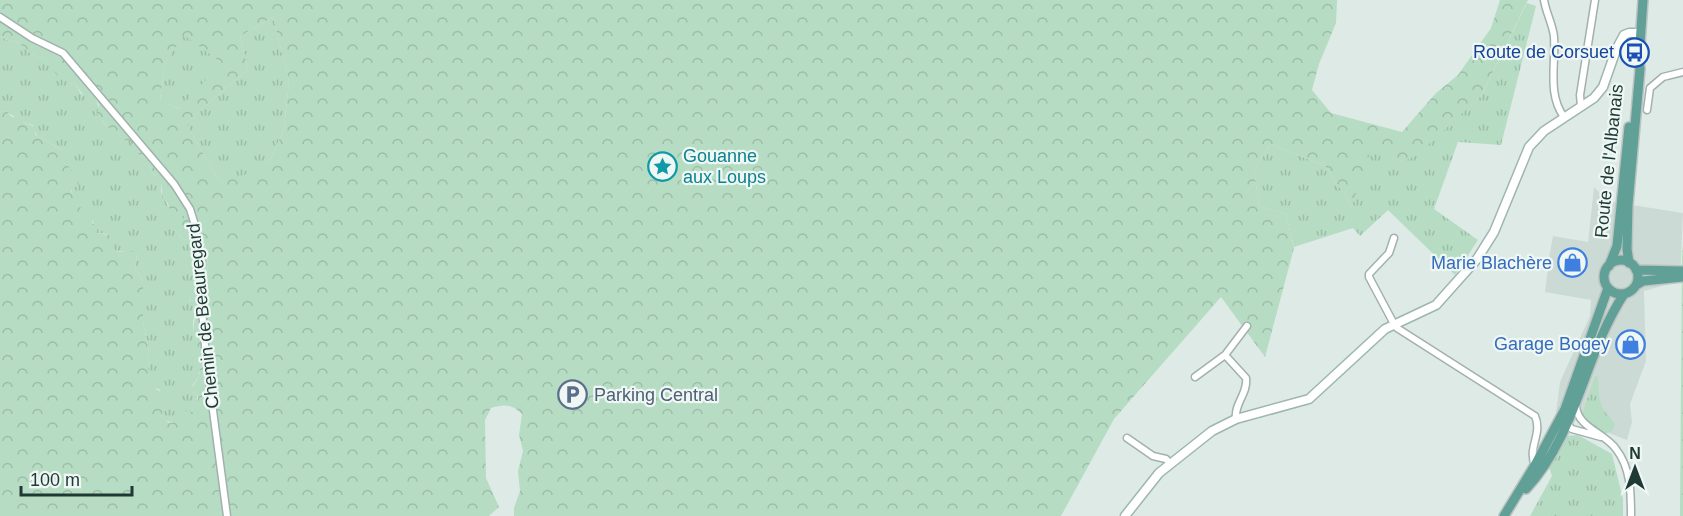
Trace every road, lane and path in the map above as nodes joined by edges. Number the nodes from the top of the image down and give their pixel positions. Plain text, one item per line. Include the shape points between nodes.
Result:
1 (1544, 0) edge
2 (1595, 0) edge
3 (1643, 0) edge
4 (0, 17) edge
5 (1640, 33) junction
6 (1639, 59) junction
7 (1683, 72) edge
8 (1581, 107) junction
9 (1647, 110) dead end
10 (1564, 117) junction
11 (1394, 238) dead end
12 (1609, 266) junction
13 (1633, 266) junction
14 (1678, 275) edge
15 (1636, 285) junction
16 (1608, 288) junction
17 (1624, 294) junction
18 (1247, 326) dead end
19 (1396, 326) junction
20 (1225, 355) junction
21 (1580, 372) junction
22 (1195, 377) dead end
23 (1576, 404) junction
24 (1236, 418) junction
25 (1566, 425) junction
26 (1127, 438) dead end
27 (1604, 438) junction
28 (1170, 463) junction
29 (1535, 465) junction
30 (1514, 502) junction
31 (227, 516) edge
32 (1125, 516) edge
33 (1504, 516) edge
34 (1631, 516) edge

1 - 10 street via 1554,34 1554,94
2 - 8 street
3 - 5 main road, Route de l'Albanais
4 - 31 street, Chemin de Beauregard via 63,52 174,184 190,209 195,225 206,358
5 - 6 main road, Route de l'Albanais
5 - 8 street via 1624,35 1603,87
6 - 12 main road, Route de l'Albanais via 1617,246
6 - 13 main road, Route de l'Albanais via 1628,205 1627,249
7 - 9 street via 1663,77 1650,88
8 - 10 street
10 - 19 street via 1529,147 1494,232 1478,259 1436,305
11 - 19 street via 1389,253 1369,277
12 - 13 main road via 1619,261
12 - 16 main road via 1605,274
13 - 14 main road
13 - 15 main road
14 - 15 main road via 1643,280
15 - 17 main road
16 - 17 main road
16 - 21 main road
17 - 23 main road via 1602,331
18 - 20 street
19 - 24 street via 1384,329 1309,399
19 - 29 street via 1535,416
20 - 22 street
20 - 24 street via 1246,378
21 - 25 street via 1563,421
21 - 29 main road
23 - 25 main road
23 - 27 street via 1584,422
24 - 28 street
25 - 27 street
25 - 30 main road via 1537,477
26 - 28 street
27 - 34 street via 1616,447 1625,463
28 - 32 street
29 - 30 main road
30 - 33 main road

